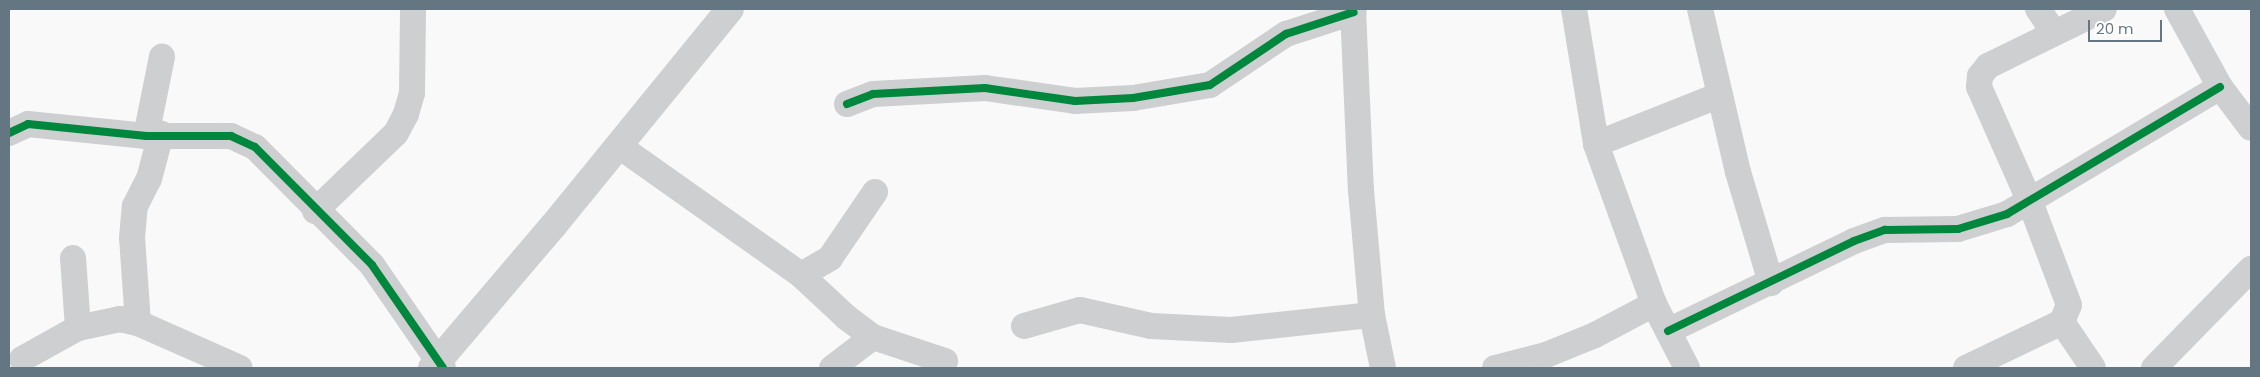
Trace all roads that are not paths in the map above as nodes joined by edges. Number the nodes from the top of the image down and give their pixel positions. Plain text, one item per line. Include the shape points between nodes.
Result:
1 (413, 9) edge
2 (1574, 9) edge
3 (1700, 9) edge
4 (2038, 9) edge
5 (2104, 9) edge
6 (2177, 9) edge
7 (1353, 10) edge
8 (725, 11) edge
9 (2054, 33) junction
10 (162, 57) dead end
11 (2220, 87) junction
12 (1720, 95) junction
13 (847, 104) dead end
14 (2251, 128) edge
15 (9, 133) edge
16 (154, 135) junction
17 (1596, 144) junction
18 (618, 146) junction
19 (875, 192) dead end
20 (2030, 202) junction
21 (315, 211) junction
22 (73, 258) dead end
23 (2251, 269) edge
24 (801, 275) junction
25 (1770, 283) junction
26 (1654, 304) junction
27 (1372, 315) junction
28 (2062, 322) junction
29 (138, 323) junction
30 (1024, 326) dead end
31 (78, 328) junction
32 (1668, 331) junction
33 (873, 337) junction
34 (20, 358) edge
35 (945, 361) dead end
36 (1548, 362) edge
37 (437, 366) edge
38 (240, 368) edge
39 (832, 368) edge
40 (1383, 368) edge
41 (1495, 368) edge
42 (1687, 368) edge
43 (1966, 368) edge
44 (2093, 368) edge
45 (2154, 368) edge

1 - 21 street via 412,93 406,114 396,132
2 - 17 street
3 - 12 street
4 - 9 street
5 - 9 street
6 - 11 street
7 - 13 street via 1286,34 1210,85 1133,98 1075,101 992,89 873,94
7 - 27 street via 1361,190
8 - 18 street
9 - 20 street via 1988,66 1980,76 1979,87
10 - 16 street
11 - 14 street
11 - 20 street
12 - 17 street
12 - 25 street
15 - 16 street via 28,124
16 - 21 street via 231,136 255,147
16 - 29 street via 149,179 135,206 132,238
17 - 26 street
18 - 24 street
18 - 37 street
19 - 24 street via 830,258
20 - 25 street via 2006,214 1958,229 1885,230 1854,241
20 - 28 street via 2069,305
21 - 37 street via 372,265
22 - 31 street
23 - 45 street
24 - 33 street
25 - 32 street
26 - 32 street
26 - 36 street
27 - 30 street via 1231,330 1151,326 1080,310
27 - 40 street
28 - 43 street
28 - 44 street
29 - 31 street via 120,318
29 - 38 street
31 - 34 street
32 - 42 street
33 - 35 street
33 - 39 street
36 - 41 street

